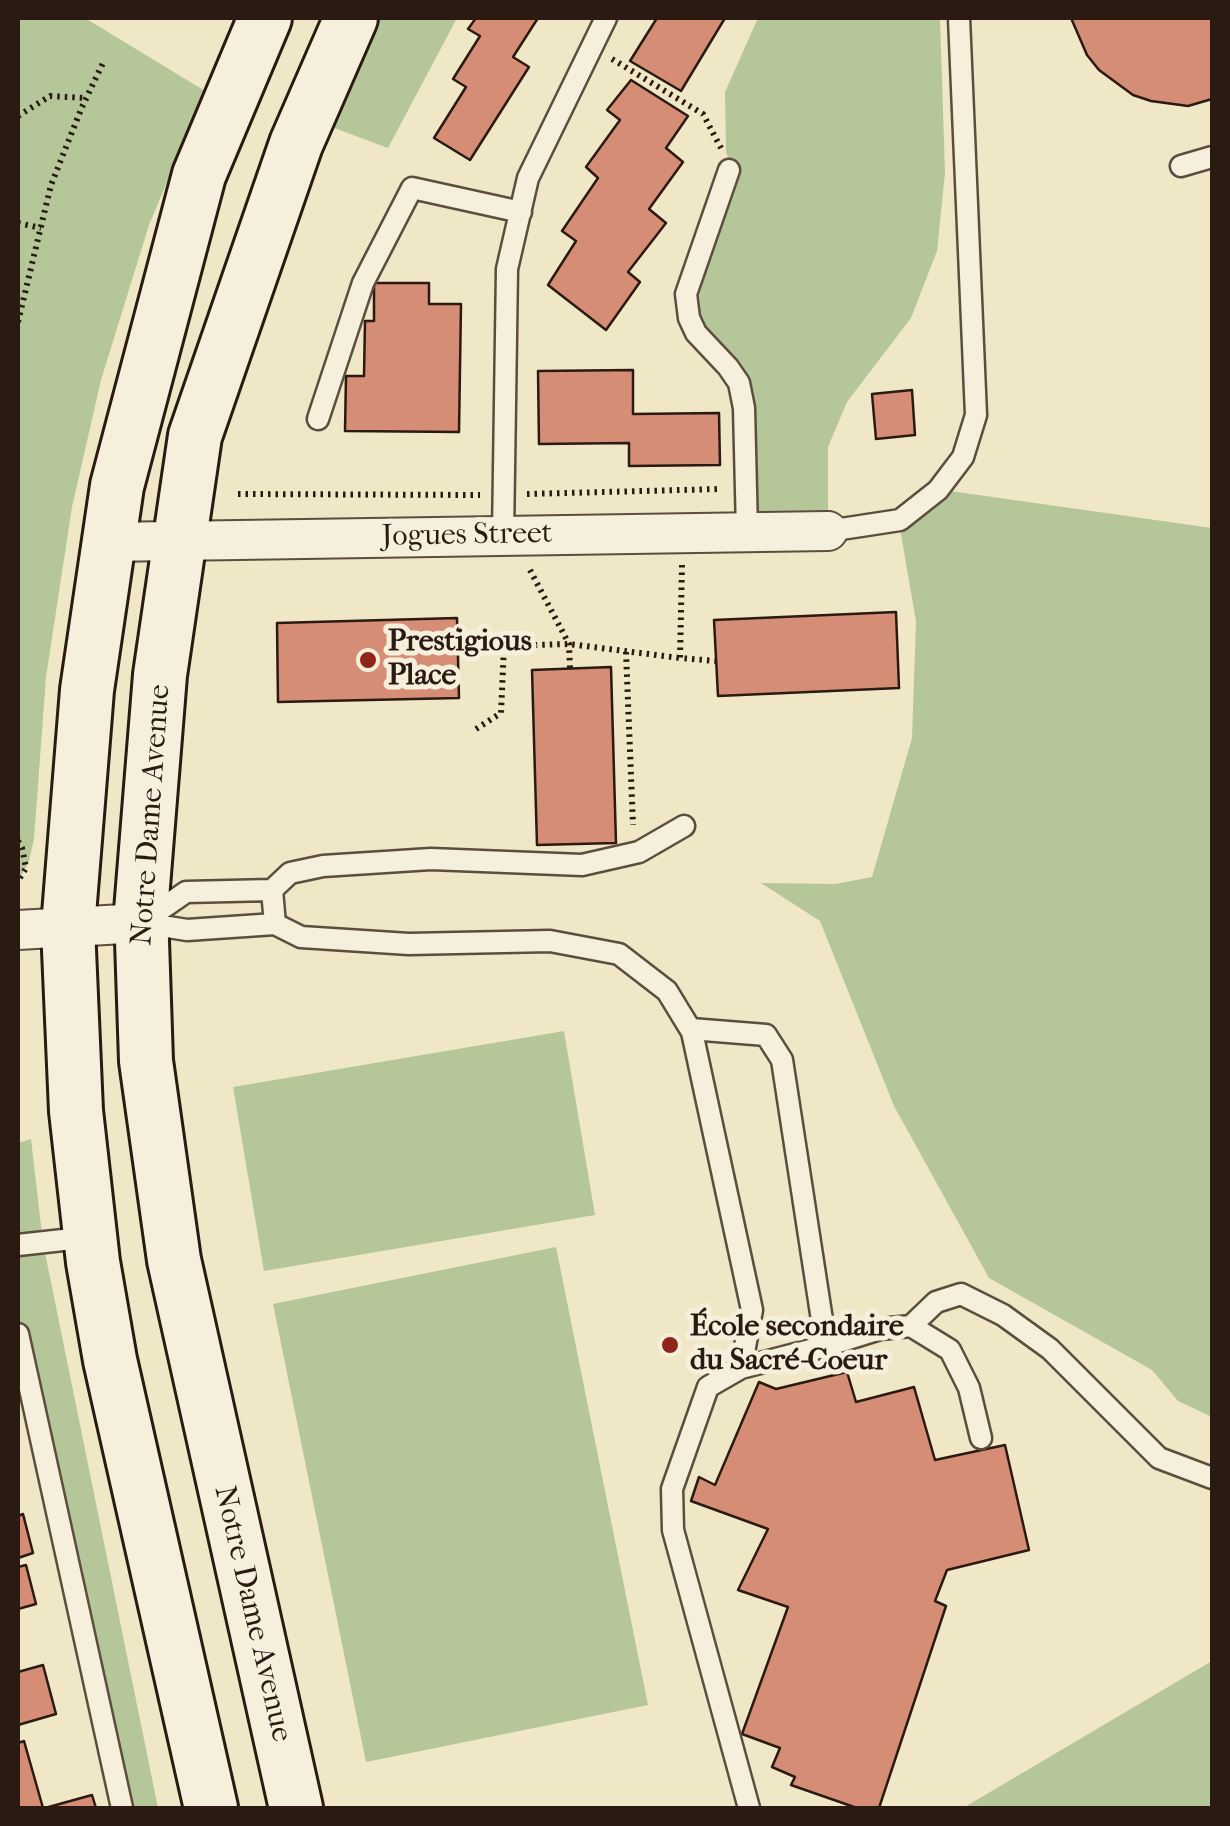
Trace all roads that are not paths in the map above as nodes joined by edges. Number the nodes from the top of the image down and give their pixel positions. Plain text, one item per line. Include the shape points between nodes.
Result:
1 (266, 18) edge
2 (351, 18) edge
3 (606, 18) edge
4 (958, 18) edge
5 (1212, 156) edge
6 (1181, 166) dead end
7 (730, 170) road end
8 (521, 212) junction
9 (318, 420) dead end
10 (828, 531) joint
11 (747, 532) junction
12 (182, 540) junction
13 (107, 542) junction
14 (508, 553) junction
15 (684, 826) dead end
16 (272, 890) junction
17 (141, 923) junction
18 (276, 924) junction
19 (43, 928) edge
20 (690, 1029) junction
21 (90, 1237) junction
22 (18, 1245) edge
23 (911, 1326) junction
24 (18, 1334) edge
25 (826, 1346) junction
26 (741, 1368) junction
27 (980, 1438) dead end
28 (1212, 1478) edge
29 (122, 1808) edge
30 (211, 1808) edge
31 (296, 1808) edge
32 (748, 1808) edge

1 - 13 main road via 199,175
2 - 12 main road, Notre Dame Avenue via 296,144 194,436
3 - 8 lane via 528,178
4 - 10 lane via 976,415 964,456 938,490 900,520
5 - 6 lane
7 - 11 lane via 686,294 696,334 739,383
8 - 9 lane via 412,188 362,283
8 - 14 lane via 507,269
10 - 11 street, Jogues Street
11 - 14 street, Jogues Street
12 - 13 street, Jogues Street
12 - 14 street, Jogues Street
12 - 17 main road, Notre Dame Avenue via 160,675
13 - 19 main road via 74,820
15 - 16 lane via 634,854 582,865 430,860 324,866 290,873
16 - 17 lane via 186,892
16 - 18 lane
17 - 18 lane via 188,930
17 - 19 street
17 - 31 main road, Notre Dame Avenue via 146,1061 174,1260
18 - 20 lane via 301,937 409,944 550,941 619,954 668,991
19 - 21 main road via 76,1111
20 - 25 lane via 766,1035 782,1060
20 - 26 lane via 752,1310
21 - 22 lane
21 - 30 main road via 110,1360
23 - 25 lane
23 - 27 lane via 950,1350 969,1388
23 - 28 lane via 936,1302 961,1294 1003,1314 1050,1349 1159,1458
24 - 29 lane
25 - 26 lane
26 - 32 lane via 708,1387 672,1489 673,1530

